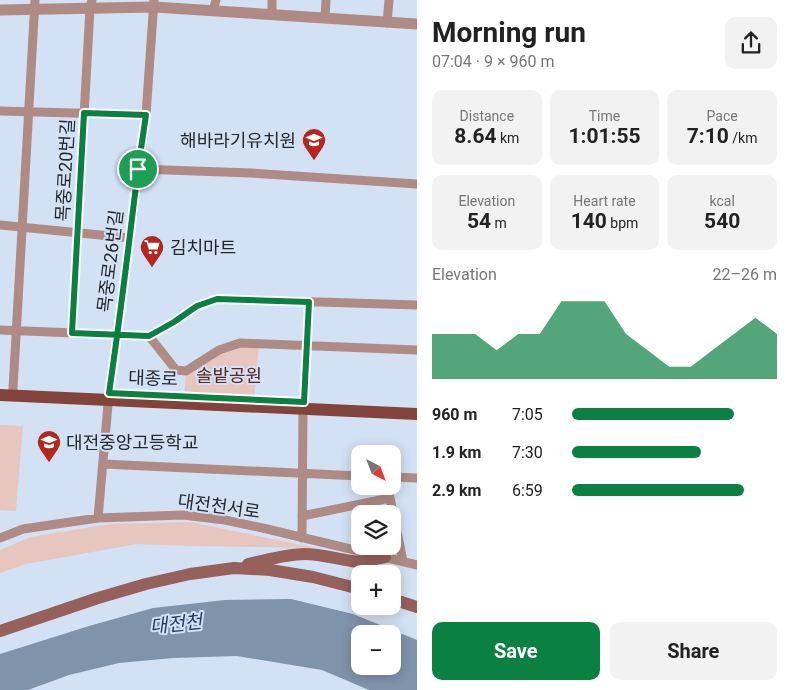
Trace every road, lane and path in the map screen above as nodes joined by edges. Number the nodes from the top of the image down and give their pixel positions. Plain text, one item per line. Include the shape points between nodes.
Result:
1 (272, 0) edge
2 (326, 0) edge
3 (388, 0) edge
4 (91, 4) edge
5 (154, 4) edge
6 (34, 5) edge
7 (214, 6) edge
8 (0, 10) edge
9 (272, 15) junction
10 (325, 18) junction
11 (387, 22) junction
12 (417, 24) edge
13 (0, 110) edge
14 (28, 111) junction
15 (84, 113) junction
16 (146, 115) junction
17 (138, 169) junction
18 (417, 184) edge
19 (0, 225) edge
20 (22, 227) junction
21 (77, 233) junction
22 (130, 238) junction
23 (309, 302) junction
24 (417, 305) edge
25 (0, 330) edge
26 (16, 331) junction
27 (72, 333) junction
28 (117, 335) junction
29 (149, 336) junction
30 (306, 346) junction
31 (417, 350) edge
32 (6, 389) edge
33 (0, 395) edge
34 (109, 397) junction
35 (303, 405) junction
36 (417, 407) edge
37 (417, 414) edge
38 (103, 464) junction
39 (302, 473) junction
40 (351, 476) edge
41 (401, 477) edge
42 (417, 478) edge
43 (390, 495) edge
44 (390, 498) junction
45 (302, 516) junction
46 (98, 518) junction
47 (0, 538) edge
48 (302, 538) junction
49 (386, 557) junction
50 (403, 561) junction
51 (417, 565) edge
52 (234, 568) junction
53 (351, 586) edge
54 (401, 602) edge
55 (417, 607) edge
56 (0, 631) edge

1 - 9 street
2 - 10 street
3 - 11 street
4 - 5 street
4 - 6 street
4 - 15 street, 목중로20번길
5 - 7 street
5 - 16 street, 목중로26번길
6 - 8 street
6 - 14 street
7 - 9 street
9 - 10 street
10 - 11 street
11 - 12 street
13 - 14 street
14 - 15 street
14 - 20 street
15 - 16 street
15 - 21 street, 목중로20번길
16 - 17 street, 목중로26번길
17 - 18 street
17 - 22 street, 목중로26번길
19 - 20 street
20 - 21 street
20 - 26 street
21 - 22 street
21 - 27 street, 목중로20번길
22 - 28 street, 목중로26번길
23 - 24 street
23 - 29 street via 217,299 197,306
23 - 30 street
25 - 26 street
26 - 27 street
26 - 32 street
27 - 28 street
28 - 29 street
28 - 34 street, 목중로26번길
29 - 30 street via 176,370 186,371 219,350 240,343
30 - 31 street
30 - 35 street
32 - 34 main road, 대종로
33 - 34 main road, 대종로
34 - 35 main road, 대종로
34 - 38 street, 목중로26번길
35 - 36 main road, 대종로
35 - 37 main road, 대종로
35 - 39 street
38 - 39 street
38 - 46 street, 목중로26번길
39 - 40 street
39 - 45 street
41 - 42 street
43 - 44 street
44 - 45 street
44 - 50 street
45 - 48 street
46 - 47 street, 대전천서로 via 23,528
46 - 48 street, 대전천서로 via 183,515 225,520
48 - 49 street, 대전천서로
49 - 50 street, 대전천서로
49 - 52 main road via 352,561 305,554
50 - 51 street, 대전천서로
52 - 53 main road via 279,571
52 - 56 main road via 146,584
54 - 55 main road

